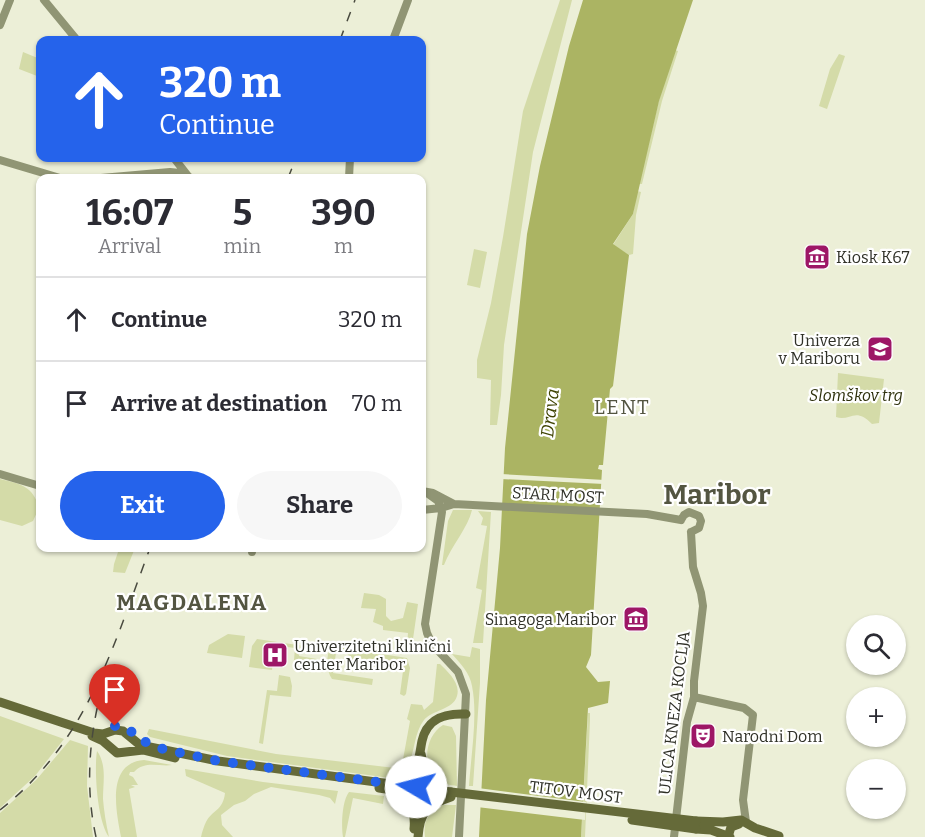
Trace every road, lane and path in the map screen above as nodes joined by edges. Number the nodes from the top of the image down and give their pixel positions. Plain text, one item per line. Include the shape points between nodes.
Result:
1 (10, 0) edge
2 (44, 0) edge
3 (408, 0) edge
4 (0, 25) edge
5 (74, 36) edge
6 (394, 36) edge
7 (0, 160) edge
8 (177, 162) edge
9 (47, 174) edge
10 (147, 174) edge
11 (182, 174) edge
12 (187, 174) edge
13 (0, 474) edge
14 (36, 485) edge
15 (426, 492) edge
16 (426, 493) edge
17 (454, 504) junction
18 (441, 508) junction
19 (426, 510) edge
20 (426, 512) edge
21 (681, 520) junction
22 (439, 527) junction
23 (691, 532) junction
24 (694, 697) junction
25 (0, 702) edge
26 (0, 708) edge
27 (466, 714) junction
28 (77, 730) junction
29 (104, 741) junction
30 (136, 746) junction
31 (162, 752) junction
32 (421, 754) junction
33 (397, 787) junction
34 (451, 795) junction
35 (743, 800) junction
36 (696, 825) junction
37 (751, 829) edge
38 (730, 831) edge
39 (779, 836) edge
40 (416, 837) edge
41 (459, 837) edge
42 (674, 837) edge
43 (790, 837) edge

1 - 4 street
2 - 5 street
3 - 6 street
7 - 9 street
8 - 12 street
10 - 11 street
13 - 14 street
15 - 17 street
16 - 18 street
17 - 18 street
17 - 21 street, STARI MOST
18 - 19 street
18 - 22 street
20 - 22 street via 437,518
21 - 23 street via 683,528
21 - 23 street via 689,512 699,516 699,528
22 - 27 street via 425,624 432,644 463,683
23 - 24 street, ULICA KNEZA KOCLJA via 693,567 703,606
24 - 35 street via 751,712
24 - 42 street, ULICA KNEZA KOCLJA via 687,722
25 - 28 main road
26 - 28 main road
27 - 32 main road via 446,715 431,722 422,740
27 - 41 street
28 - 29 main road
28 - 30 main road via 121,726 132,731
29 - 30 main road via 117,753 126,753
29 - 30 main road via 116,730 123,731
30 - 31 main road
30 - 31 main road
31 - 33 main road, TITOV MOST
32 - 33 main road via 414,770
32 - 34 main road via 430,780
33 - 34 main road, TITOV MOST
33 - 40 main road via 414,812
34 - 36 main road, TITOV MOST, bridge
34 - 40 main road via 423,812
35 - 37 street
35 - 38 street
36 - 38 main road
36 - 38 main road via 723,822
37 - 38 main road
37 - 39 main road
39 - 43 main road

